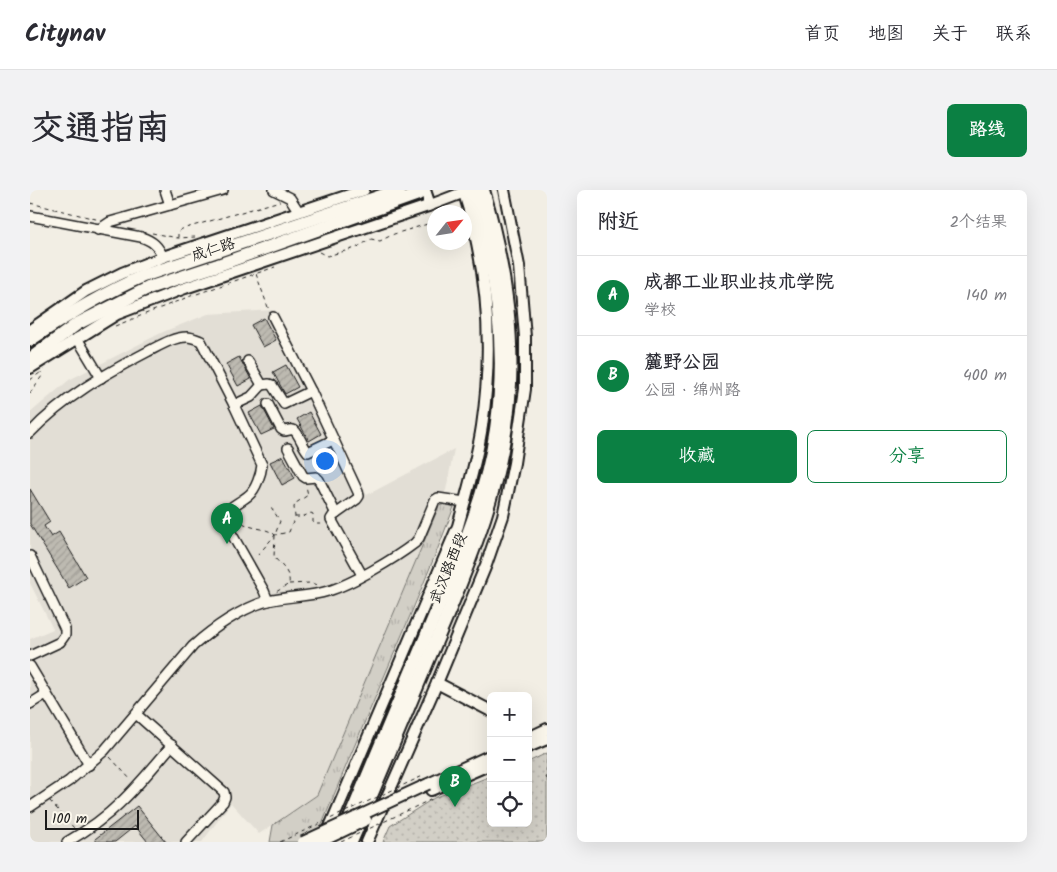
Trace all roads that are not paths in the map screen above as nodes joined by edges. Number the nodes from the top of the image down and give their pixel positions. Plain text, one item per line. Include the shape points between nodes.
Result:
1 (165, 190) edge
2 (223, 190) edge
3 (274, 190) edge
4 (364, 190) edge
5 (399, 190) edge
6 (484, 190) edge
7 (504, 190) edge
8 (468, 191) edge
9 (421, 192) edge
10 (170, 205) junction
11 (428, 205) edge
12 (431, 205) edge
13 (427, 206) edge
14 (299, 212) junction
15 (30, 216) edge
16 (98, 230) junction
17 (164, 257) junction
18 (500, 291) junction
19 (273, 317) road end
20 (30, 330) edge
21 (77, 338) junction
22 (30, 340) edge
23 (30, 360) edge
24 (248, 362) dead end
25 (30, 368) edge
26 (101, 378) junction
27 (262, 385) junction
28 (311, 391) junction
29 (268, 404) dead end
30 (234, 405) junction
31 (30, 433) edge
32 (333, 440) junction
33 (288, 448) dead end
34 (465, 502) junction
35 (334, 518) junction
36 (30, 556) edge
37 (362, 575) junction
38 (268, 601) junction
39 (30, 656) edge
40 (30, 666) edge
41 (437, 683) junction
42 (46, 694) junction
43 (30, 704) edge
44 (487, 709) edge
45 (136, 714) junction
46 (547, 729) edge
47 (530, 737) edge
48 (547, 739) edge
49 (172, 745) junction
50 (532, 746) edge
51 (487, 757) edge
52 (89, 765) junction
53 (487, 765) edge
54 (429, 787) junction
55 (30, 807) edge
56 (67, 842) edge
57 (186, 842) edge
58 (303, 842) edge
59 (321, 842) edge
60 (340, 842) edge
61 (351, 842) edge
62 (367, 842) edge

1 - 10 street
2 - 10 street
3 - 14 street via 290,198
4 - 14 main road
5 - 22 highway, 成仁路 via 143,276 106,293
6 - 18 highway via 492,221
7 - 41 main road via 519,266 524,398 503,516
8 - 12 main road
8 - 18 highway via 484,226
8 - 34 main road via 478,241 489,349 482,426
9 - 11 main road via 428,199
9 - 23 highway, 成仁路 via 148,288 77,324
10 - 16 street via 110,222
13 - 21 main road via 186,288 117,314
14 - 17 main road
15 - 16 street
16 - 17 street via 151,241
17 - 20 main road via 86,291
18 - 60 highway, 武汉路西段 via 500,385 496,429 482,497
18 - 61 highway, 武汉路西段 via 508,327 510,384 506,430 492,498 471,559
19 - 28 street
21 - 25 main road
21 - 26 street
24 - 27 street
26 - 30 street via 164,344 194,338 205,346
26 - 31 street via 79,391
27 - 28 street via 272,385 284,404
27 - 30 street via 251,397
28 - 32 street
29 - 32 street via 281,429 296,432 308,452
30 - 38 street via 262,465 251,494 232,504 226,523
32 - 35 street via 359,496
33 - 35 street via 306,478 318,480
34 - 37 street via 435,500 415,543
34 - 59 main road via 458,526
35 - 37 street
36 - 39 street via 65,635 60,642
37 - 38 street via 326,592
38 - 45 street via 241,613 193,646
40 - 42 street
41 - 44 main road
41 - 62 main road
42 - 43 street
42 - 52 street
45 - 49 street
45 - 52 street
46 - 47 main road
48 - 50 main road
49 - 56 street via 119,804
49 - 57 street via 221,789 225,797
51 - 54 main road
52 - 55 street
53 - 54 main road
54 - 58 main road, bridge
54 - 59 main road, bridge

